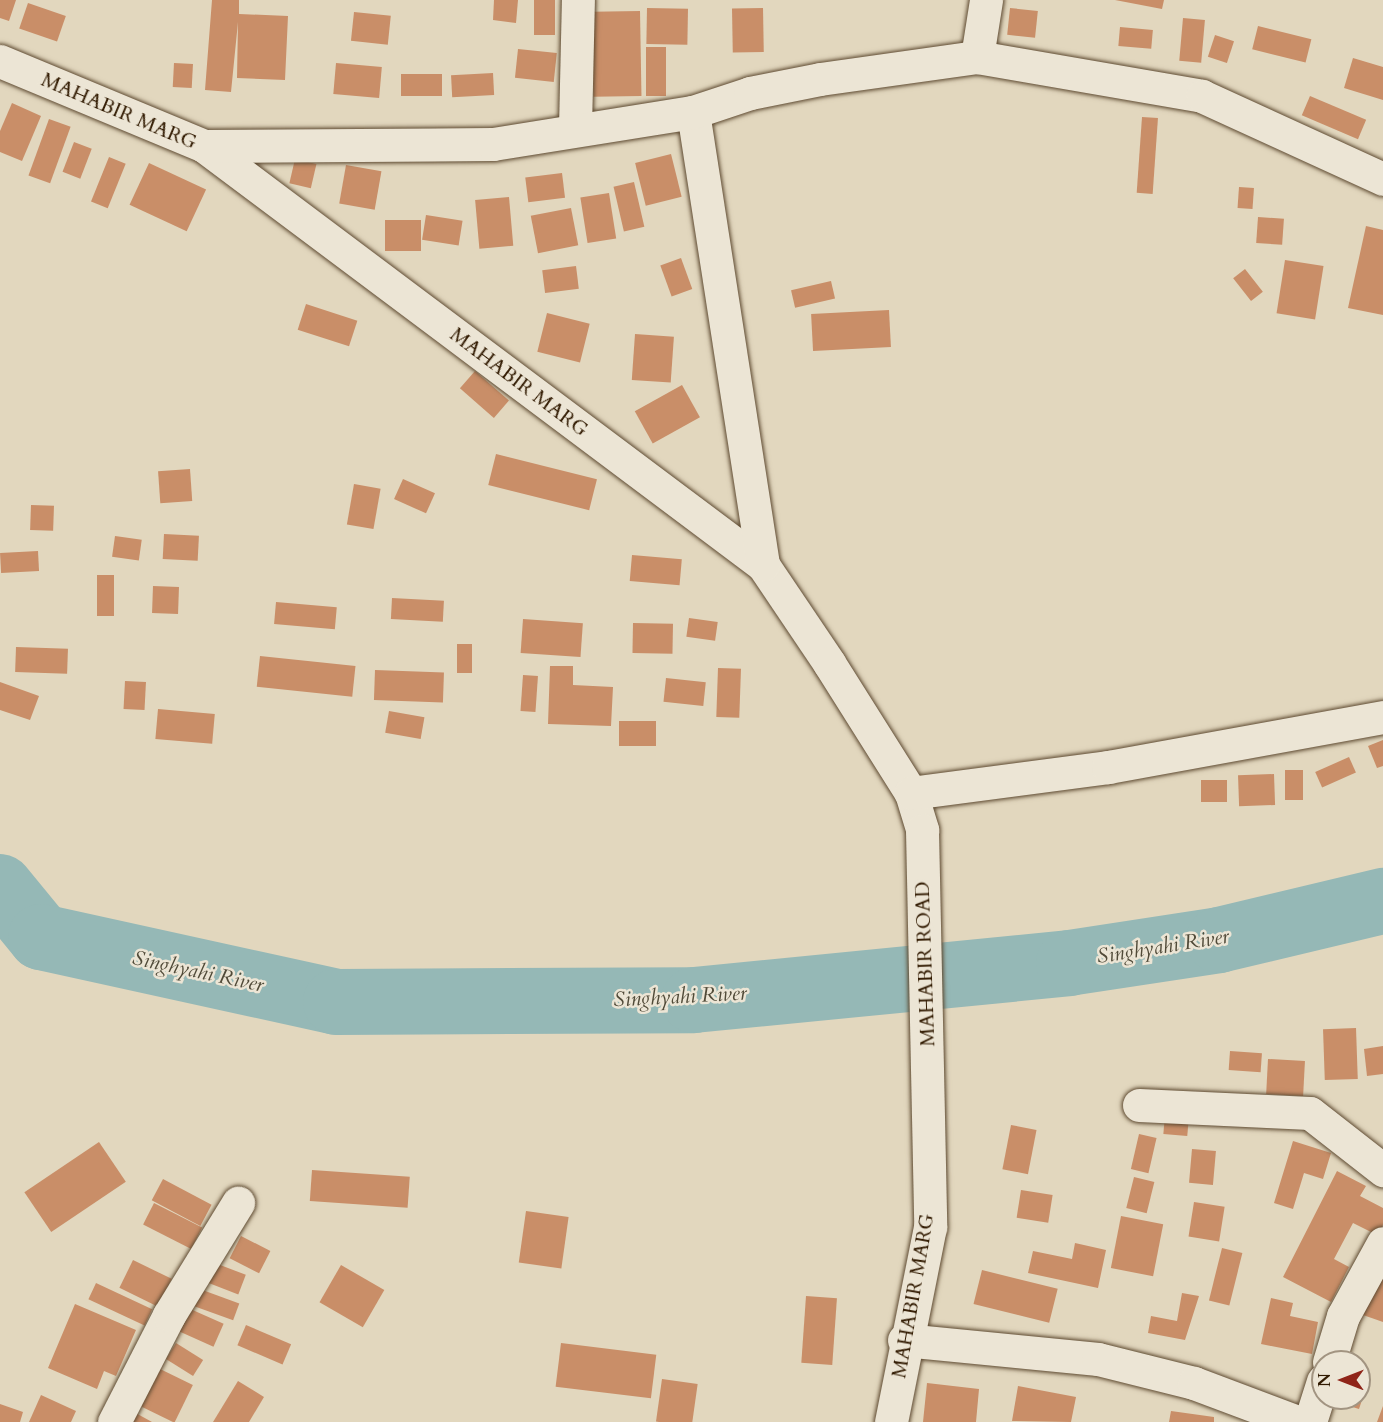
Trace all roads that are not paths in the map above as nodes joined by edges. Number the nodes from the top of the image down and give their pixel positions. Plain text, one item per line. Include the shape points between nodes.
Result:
1 (578, 0) edge
2 (986, 0) edge
3 (977, 57) junction
4 (0, 61) edge
5 (693, 112) junction
6 (575, 128) junction
7 (204, 146) junction
8 (1383, 179) edge
9 (763, 565) junction
10 (1383, 717) edge
11 (911, 794) junction
12 (922, 830) joint
13 (929, 1098) joint
14 (1139, 1105) dead end
15 (1383, 1170) edge
16 (238, 1203) dead end
17 (1383, 1242) edge
18 (904, 1340) junction
19 (1333, 1350) edge
20 (114, 1422) edge
21 (891, 1422) edge
22 (1298, 1422) edge

1 - 6 street
2 - 3 street
3 - 5 street via 820,79 750,93
3 - 8 street via 1202,96
4 - 7 street, MAHABIR MARG
5 - 6 street
5 - 9 street
6 - 7 street via 493,144
7 - 9 street, MAHABIR MARG
9 - 11 street, MAHABIR MARG
10 - 11 street via 1108,767
11 - 12 street, MAHABIR MARG
12 - 13 street, MAHABIR ROAD
13 - 18 street, MAHABIR MARG via 930,1227
14 - 15 street via 1310,1113
16 - 20 street via 169,1315
17 - 19 street via 1343,1316
18 - 21 street, MAHABIR MARG
18 - 22 street via 1098,1359 1194,1383

